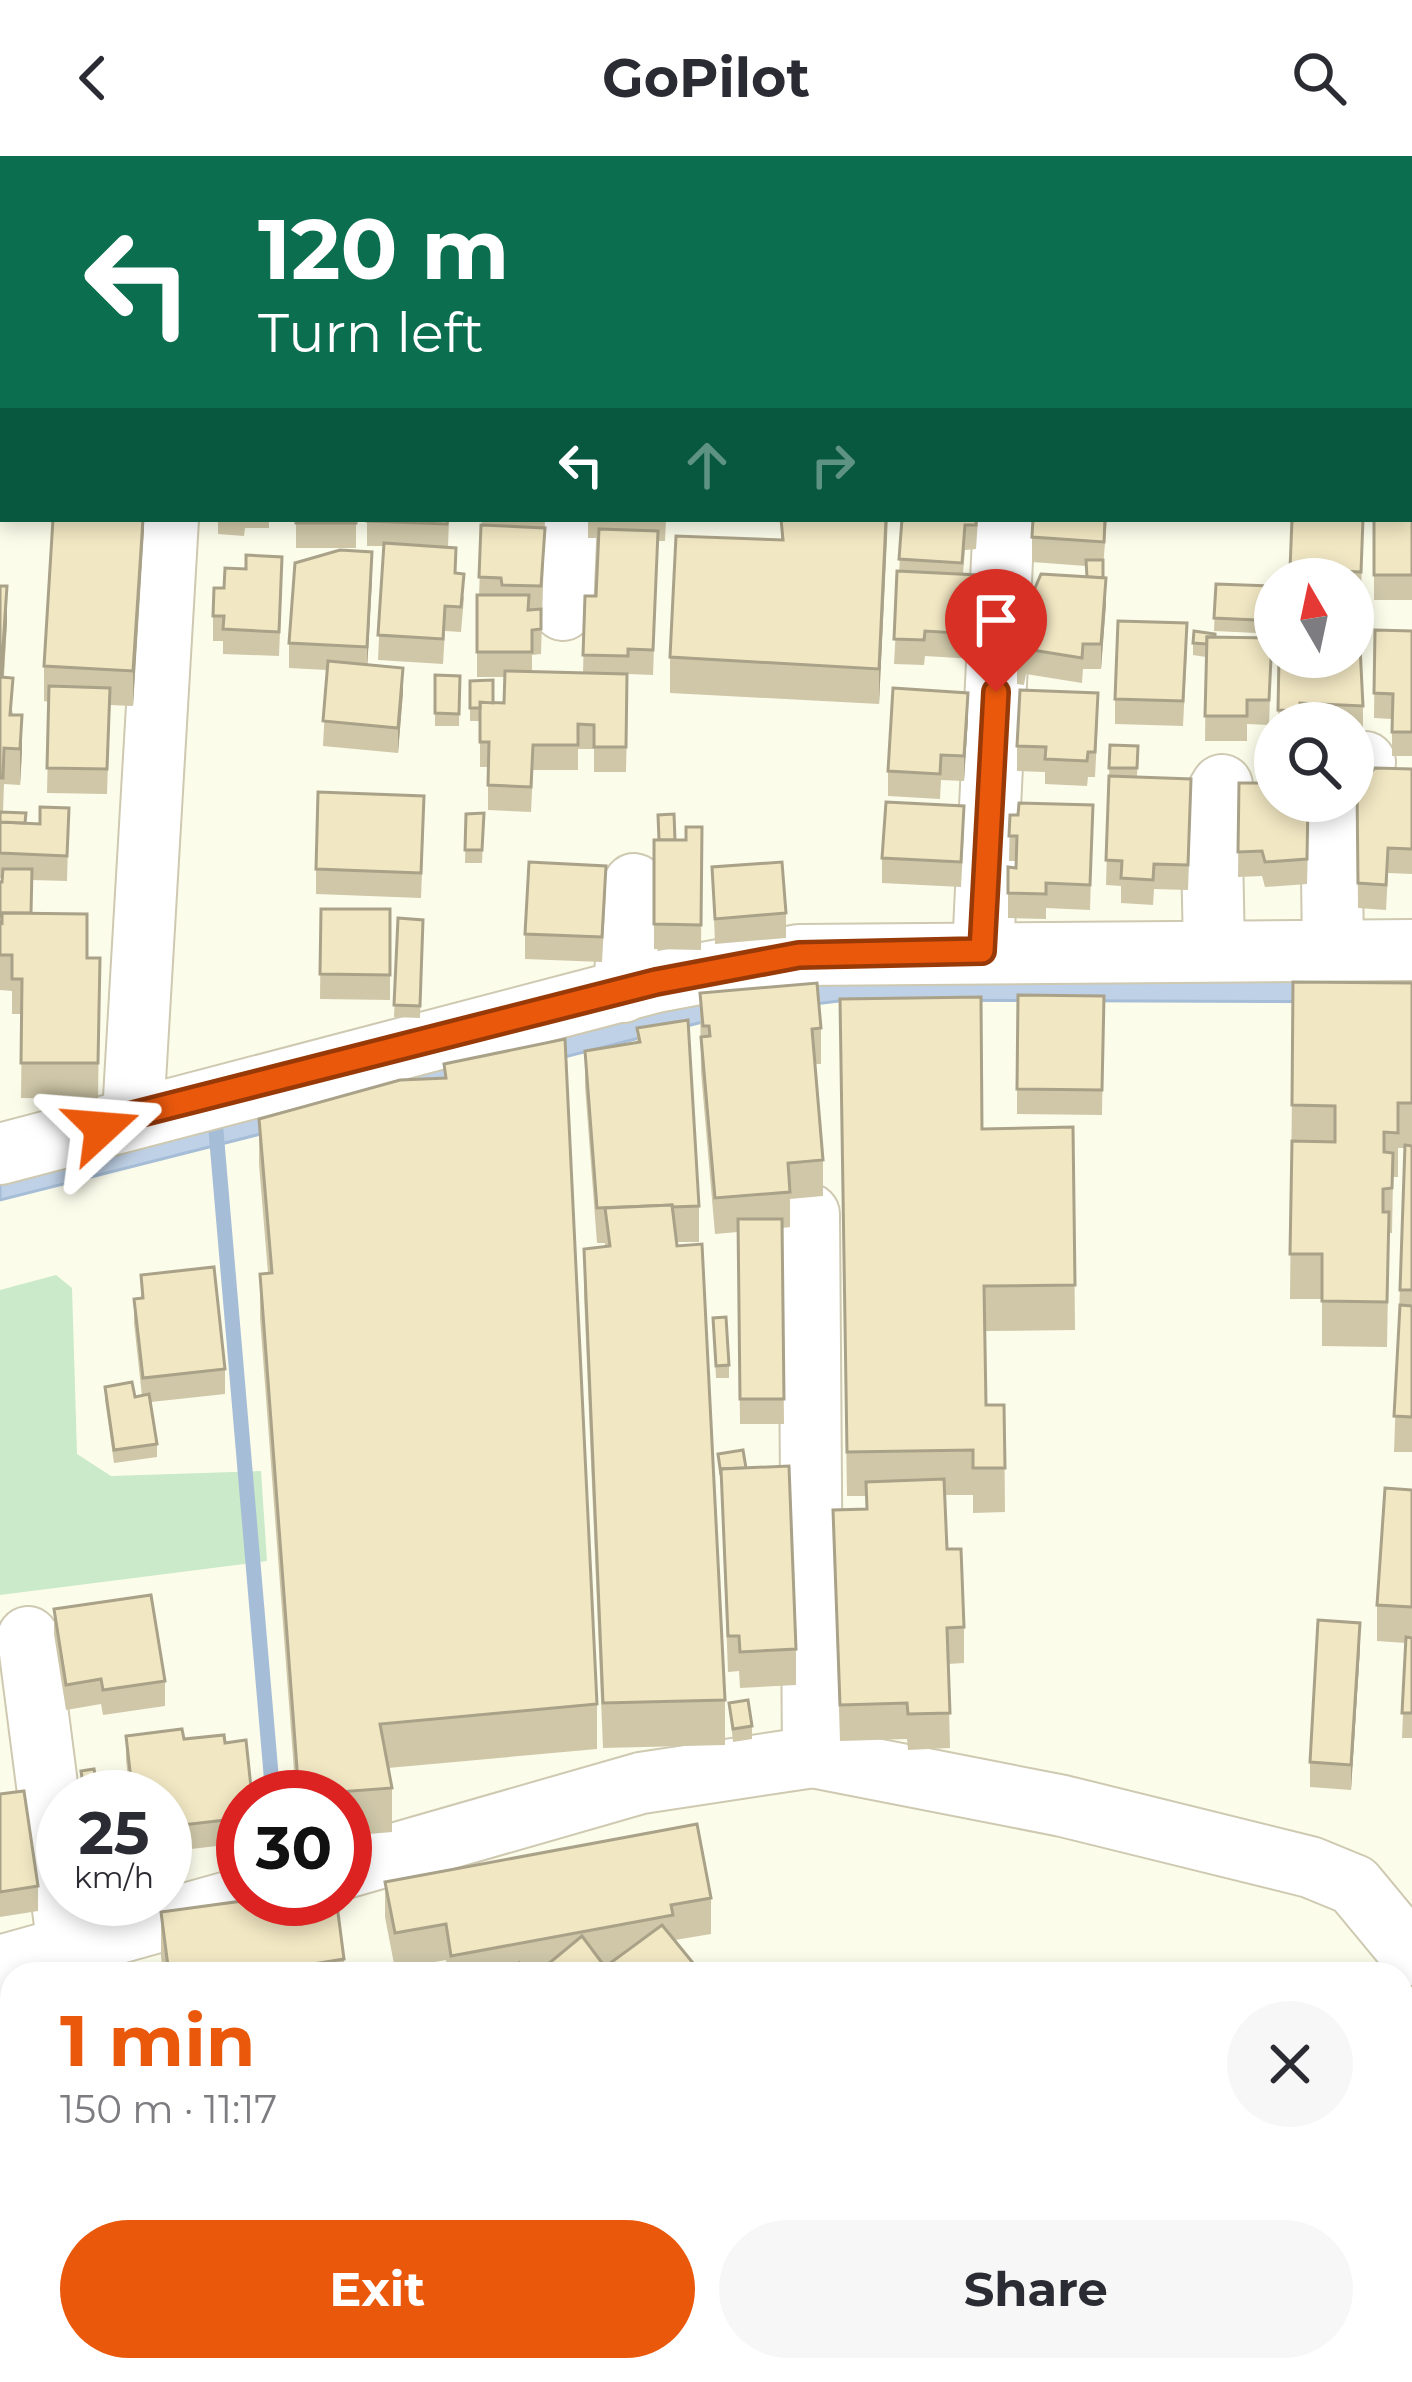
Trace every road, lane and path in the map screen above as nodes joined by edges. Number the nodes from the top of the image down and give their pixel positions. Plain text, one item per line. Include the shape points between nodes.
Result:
1 (168, 522) edge
2 (567, 522) edge
3 (1004, 522) edge
4 (563, 610) dead end
5 (1222, 785) dead end
6 (1346, 822) edge
7 (634, 884) dead end
8 (1214, 950) junction
9 (1333, 950) junction
10 (1412, 950) edge
11 (982, 951) junction
12 (623, 992) junction
13 (133, 1115) junction
14 (0, 1154) edge
15 (809, 1214) dead end
16 (28, 1636) dead end
17 (813, 1757) junction
18 (372, 1860) edge
19 (216, 1911) edge
20 (68, 1948) junction
21 (134, 1952) edge
22 (1412, 1955) edge
23 (15, 1962) edge

1 - 13 street
2 - 4 street
3 - 11 street
5 - 8 street via 1211,802
6 - 9 street
7 - 12 street
8 - 9 street
8 - 11 street
9 - 10 street
11 - 12 street via 799,955
12 - 13 street
13 - 14 street
15 - 17 street
16 - 20 street
17 - 18 street via 641,1783
17 - 22 street via 1063,1805 1310,1867 1354,1885
19 - 21 street
20 - 21 street
20 - 23 street

